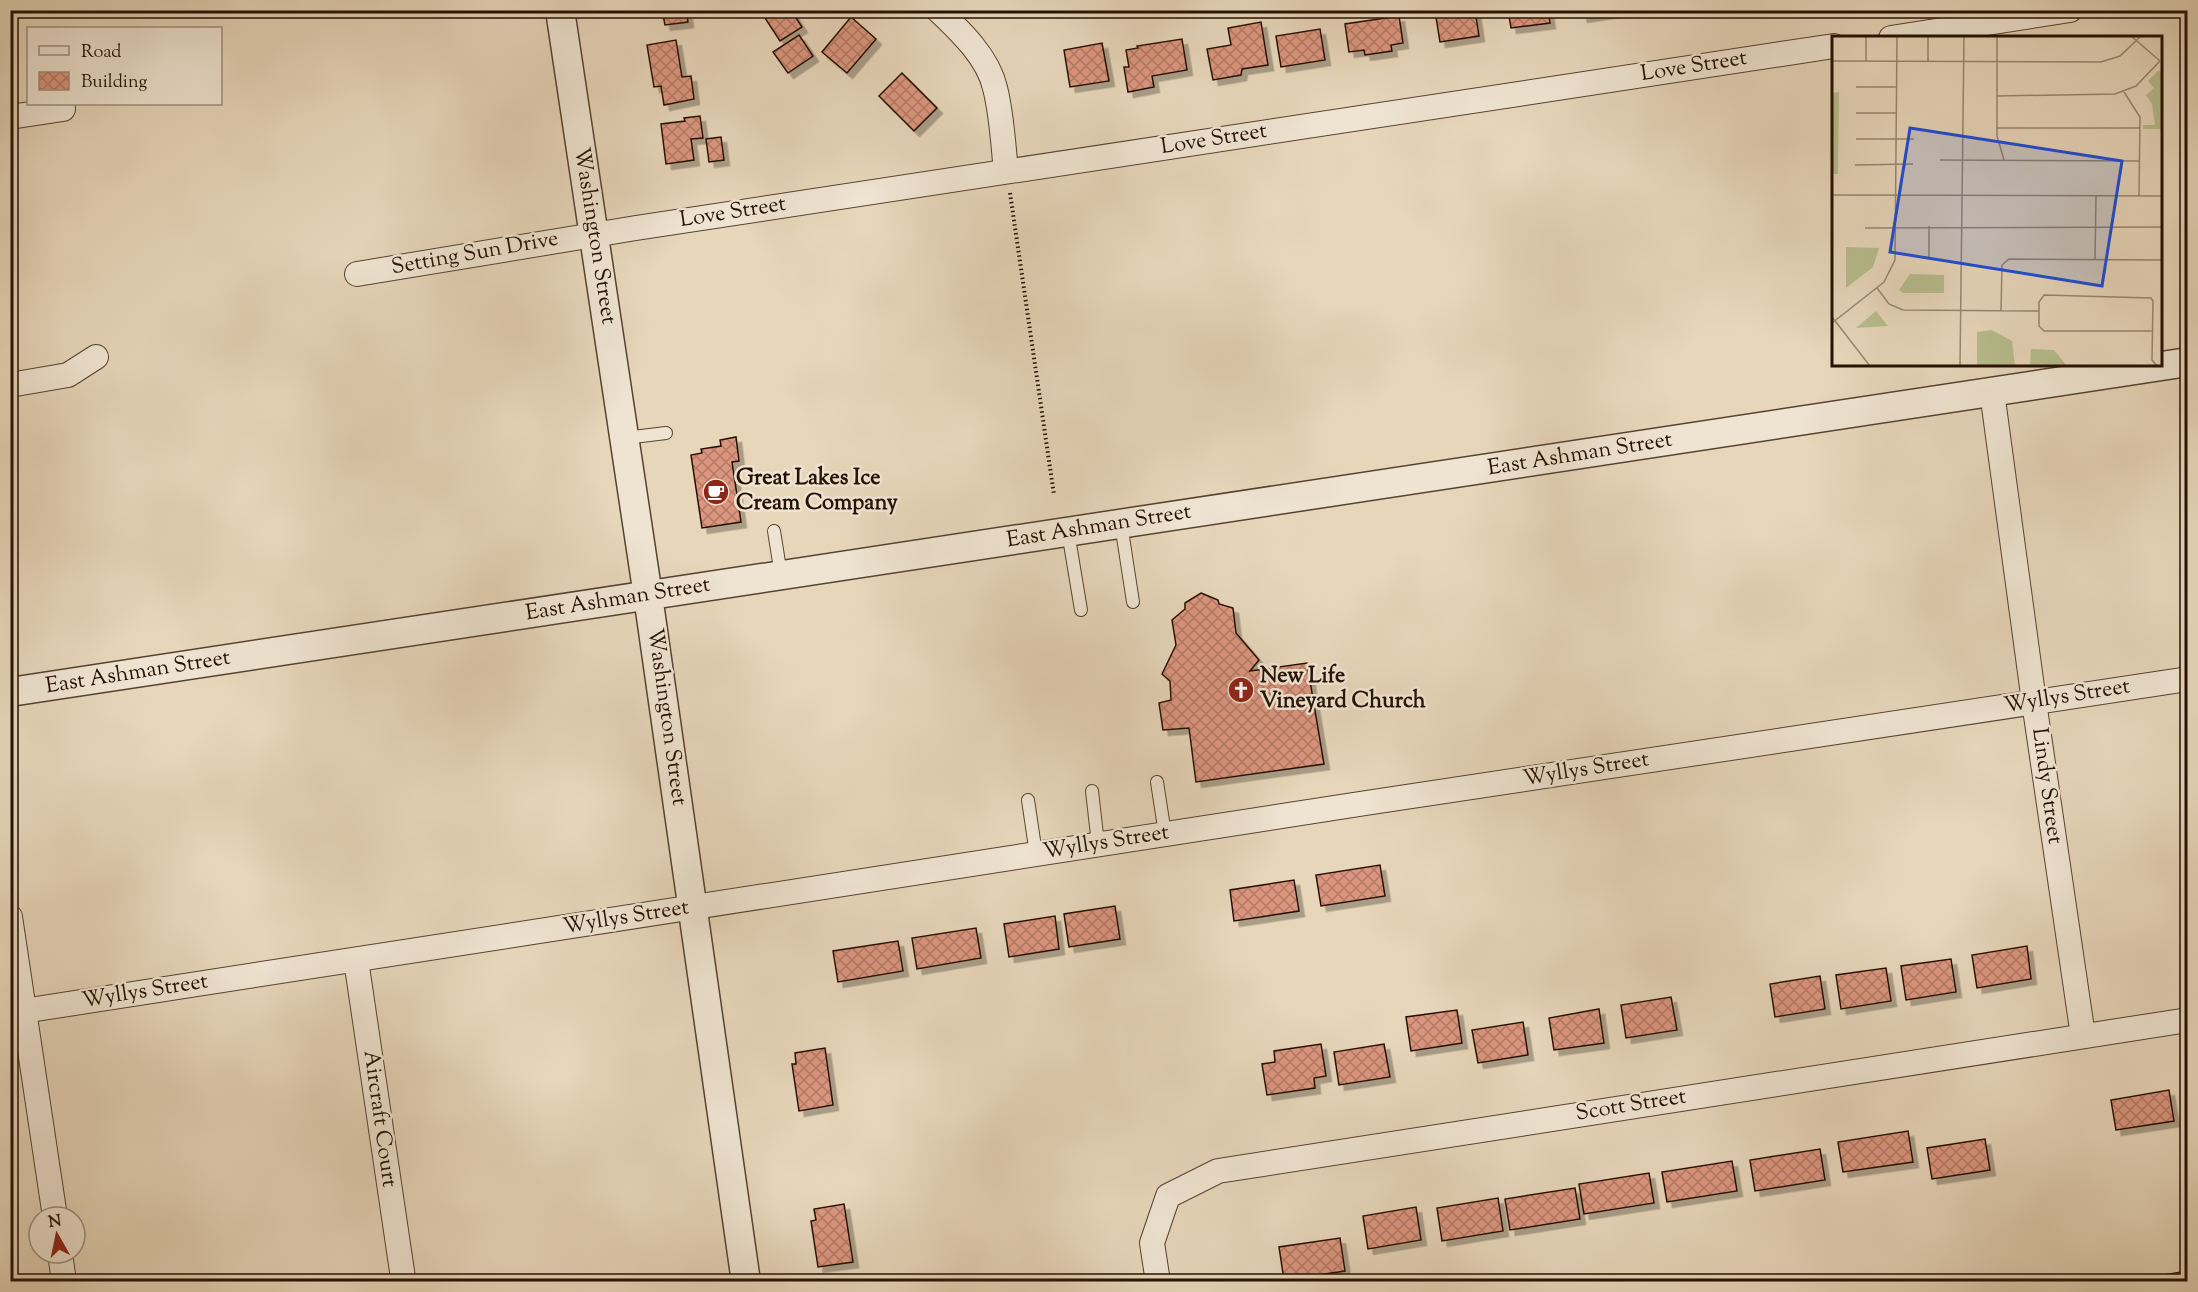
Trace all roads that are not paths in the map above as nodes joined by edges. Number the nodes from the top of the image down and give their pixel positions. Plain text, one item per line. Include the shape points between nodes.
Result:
1 (560, 10) edge
2 (938, 10) edge
3 (2070, 10) edge
4 (1904, 36) edge
5 (1832, 46) edge
6 (63, 109) dead end
7 (10, 117) edge
8 (1006, 171) junction
9 (594, 234) junction
10 (357, 274) dead end
11 (96, 357) dead end
12 (2187, 362) edge
13 (2161, 366) edge
14 (2162, 366) edge
15 (10, 385) edge
16 (1992, 392) junction
17 (666, 433) dead end
18 (625, 438) junction
19 (1121, 524) junction
20 (774, 531) dead end
21 (1068, 532) junction
22 (781, 575) junction
23 (648, 596) junction
24 (1133, 602) dead end
25 (1081, 610) dead end
26 (2187, 679) edge
27 (10, 692) edge
28 (2034, 702) junction
29 (1157, 783) dead end
30 (1092, 791) dead end
31 (1028, 800) dead end
32 (1165, 834) junction
33 (1098, 844) junction
34 (1036, 854) junction
35 (693, 908) junction
36 (10, 917) edge
37 (356, 960) junction
38 (18, 1012) edge
39 (2187, 1020) edge
40 (2083, 1036) junction
41 (53, 1205) edge
42 (62, 1265) edge
43 (403, 1278) dead end
44 (64, 1281) edge
45 (746, 1281) edge
46 (1158, 1281) edge

1 - 9 street, Washington Street
2 - 8 street via 971,45 995,87
3 - 4 street
5 - 8 street, Love Street
6 - 7 street
8 - 9 street, Love Street
9 - 10 street, Setting Sun Drive
9 - 18 street, Washington Street
11 - 15 street via 68,375
12 - 14 street, East Ashman Street
13 - 16 street, East Ashman Street
16 - 19 street, East Ashman Street
16 - 28 street, Lindy Street
17 - 18 lane
18 - 23 street, Washington Street
19 - 21 street, East Ashman Street
19 - 24 lane
20 - 22 lane
21 - 22 street, East Ashman Street
21 - 25 lane
22 - 23 street, East Ashman Street
23 - 27 street, East Ashman Street
23 - 35 street, Washington Street
26 - 28 street, Wyllys Street
28 - 32 street, Wyllys Street
28 - 40 street, Lindy Street
29 - 32 lane
30 - 33 lane
31 - 34 lane
32 - 33 street, Wyllys Street
33 - 34 street, Wyllys Street
34 - 35 street, Wyllys Street
35 - 37 street, Wyllys Street
35 - 45 street, Washington Street
36 - 38 street
37 - 38 street, Wyllys Street
37 - 43 street, Aircraft Court
38 - 41 street
39 - 40 street, Scott Street
40 - 46 street, Scott Street via 1218,1171 1168,1196 1152,1242
42 - 44 street

